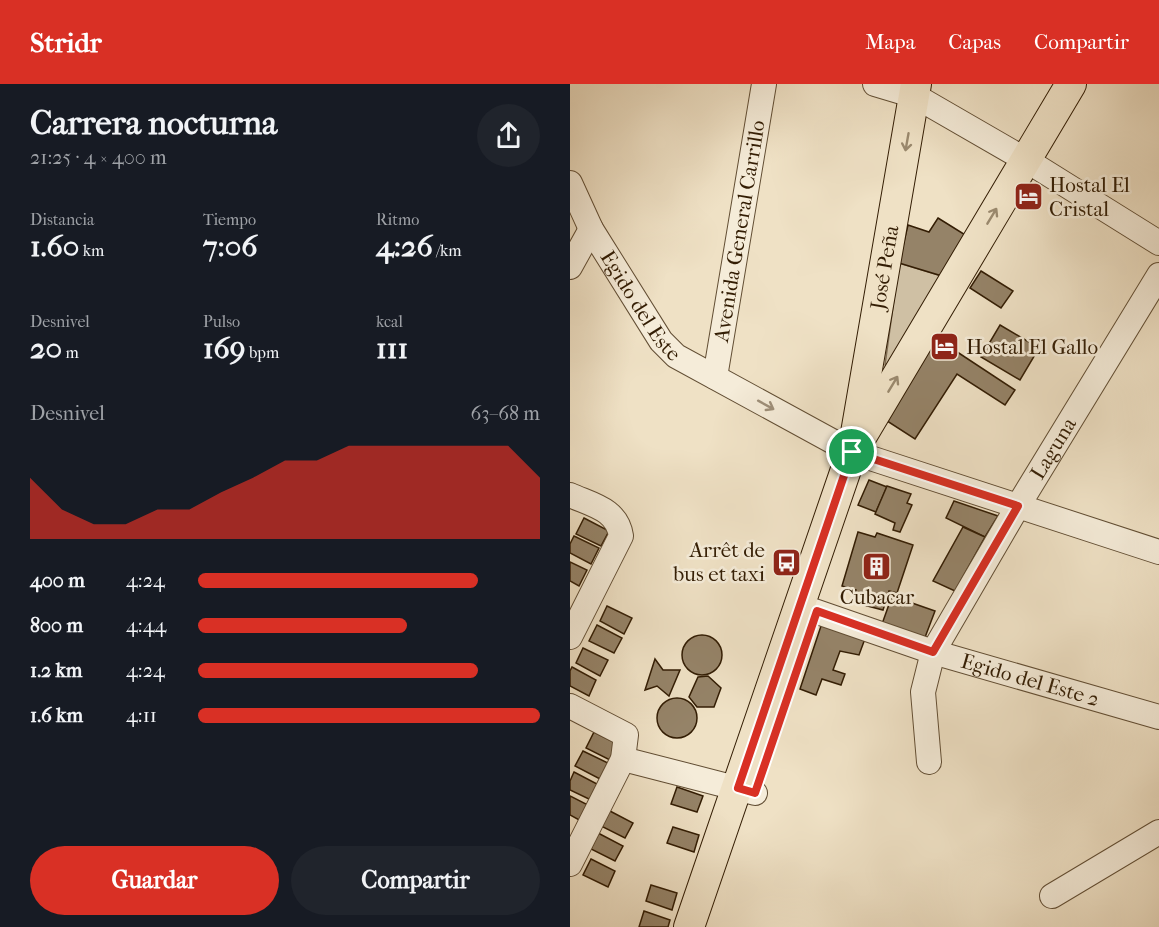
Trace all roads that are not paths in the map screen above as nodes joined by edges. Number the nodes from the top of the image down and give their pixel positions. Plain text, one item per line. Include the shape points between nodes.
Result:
1 (764, 84) edge
2 (876, 84) edge
3 (1071, 84) edge
4 (915, 90) edge
5 (1026, 160) junction
6 (570, 183) edge
7 (591, 229) junction
8 (1159, 243) edge
9 (570, 267) edge
10 (1159, 275) edge
11 (715, 377) junction
12 (852, 452) junction
13 (570, 495) edge
14 (1018, 506) junction
15 (1159, 552) edge
16 (809, 608) junction
17 (570, 637) edge
18 (933, 652) junction
19 (570, 706) edge
20 (1159, 717) edge
21 (623, 759) junction
22 (929, 762) dead end
23 (746, 790) junction
24 (1159, 832) edge
25 (570, 864) edge
26 (1052, 896) dead end
27 (689, 927) edge
28 (708, 927) edge

1 - 11 street, Avenida General Carrillo
2 - 4 street
3 - 5 main road
4 - 5 street
4 -> 12 main road, José Peña
5 - 8 street
12 -> 5 main road
6 - 7 street, Egido del Este
7 - 9 street
7 - 11 street, Egido del Este via 661,341 676,356
10 - 14 street, Laguna
11 -> 12 street, Egido del Este
12 - 14 street, Egido del Este
12 - 16 main road
13 - 17 street via 611,514 619,524 621,536
14 - 15 street, Egido del Este
14 - 18 street, Laguna
16 - 18 street, Egido del Este 2
16 - 23 main road
18 - 20 street, Egido del Este 2
18 - 22 street, Laguna via 923,692
19 - 21 street via 626,735
21 - 23 street
21 - 25 street
23 - 27 main road
23 - 28 main road
24 - 26 street

